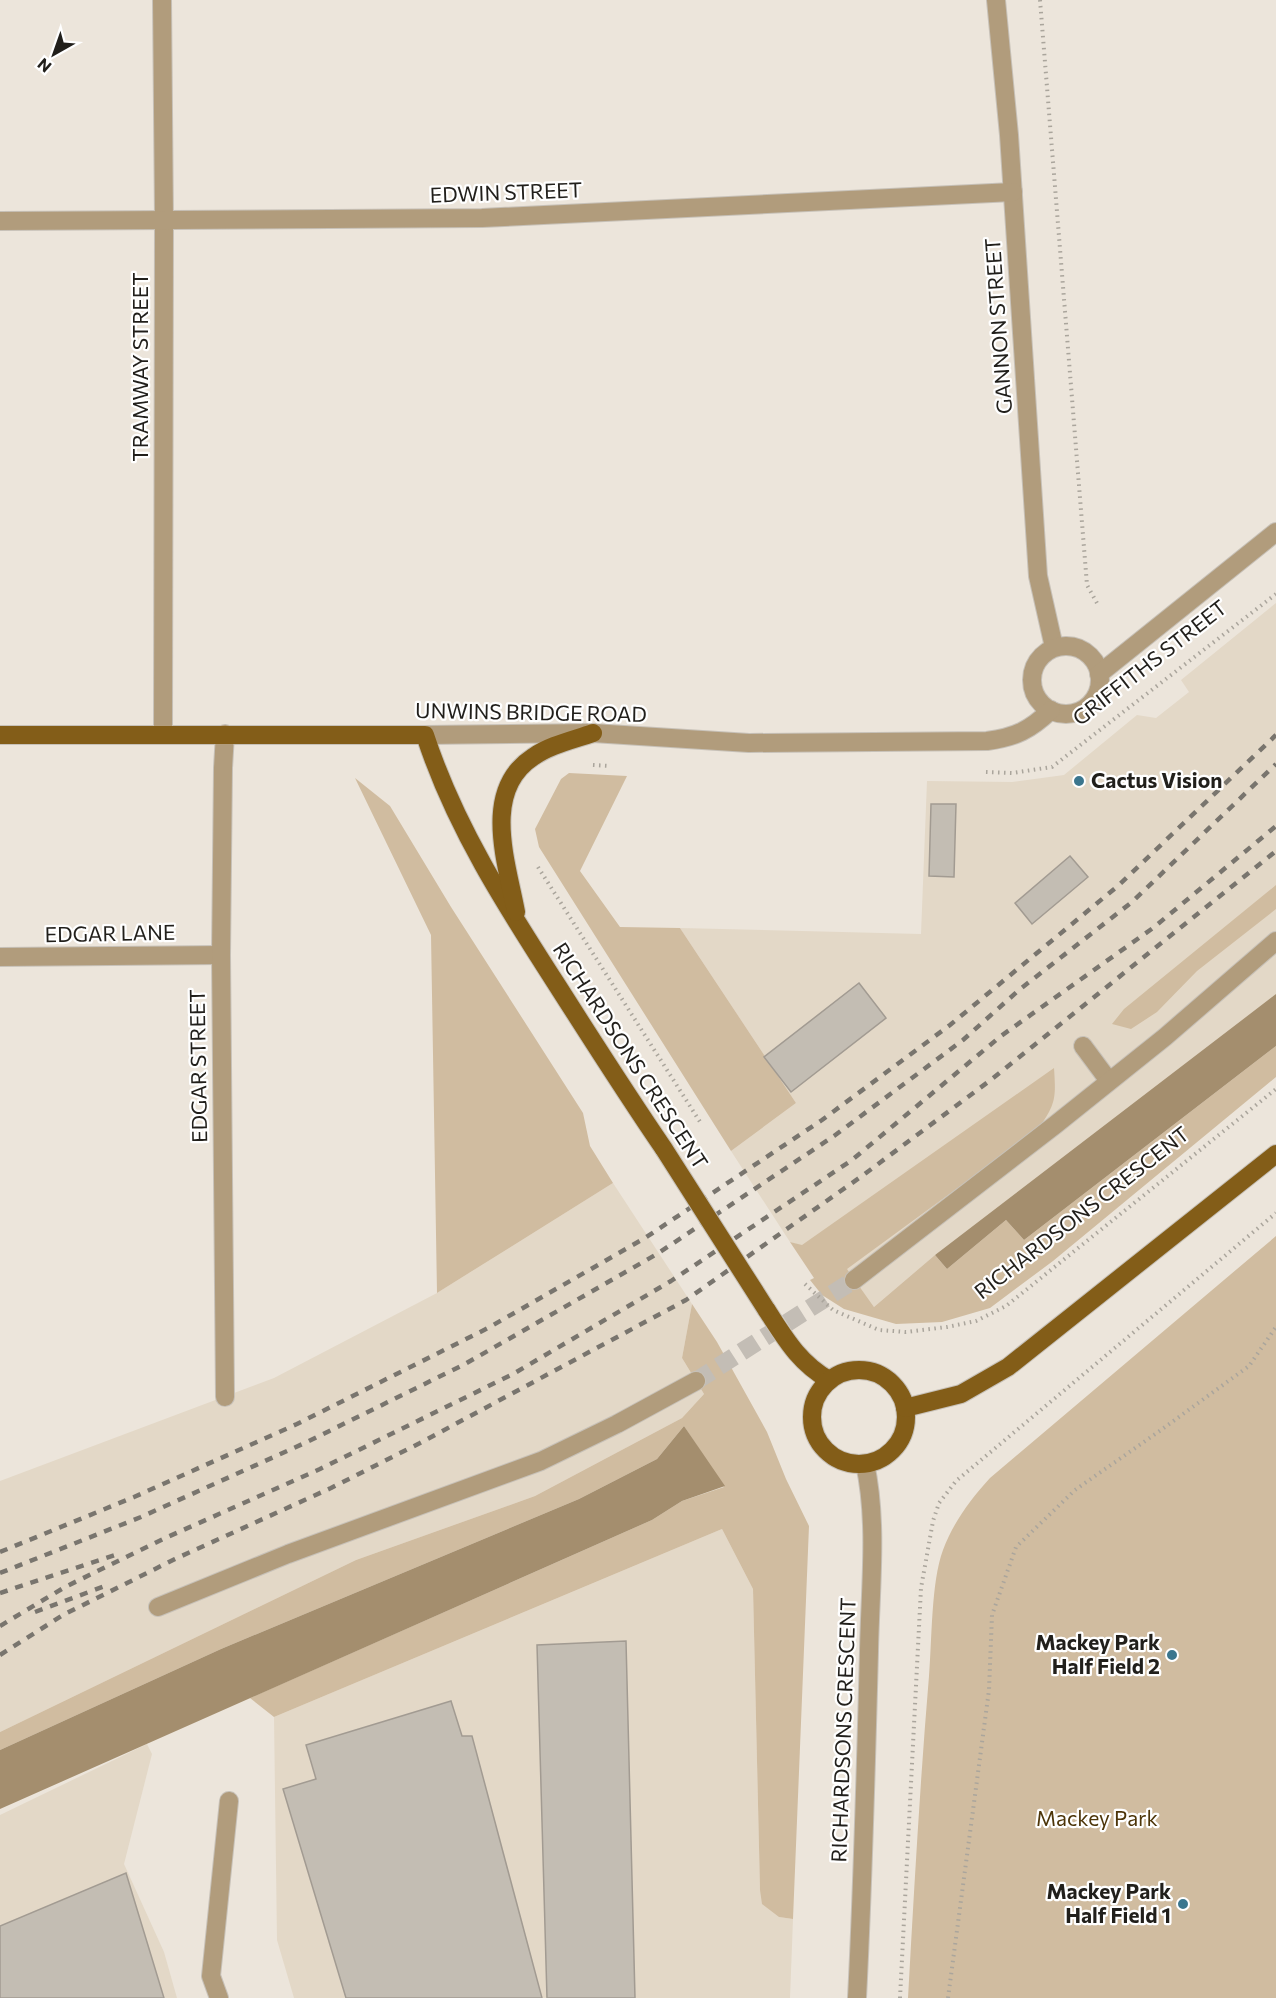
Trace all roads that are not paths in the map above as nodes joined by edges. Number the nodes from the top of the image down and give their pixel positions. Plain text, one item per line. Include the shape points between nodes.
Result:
1 (162, 0) edge
2 (996, 0) edge
3 (1013, 192) junction
4 (164, 220) junction
5 (0, 221) edge
6 (1276, 532) edge
7 (1054, 647) junction
8 (1099, 674) junction
9 (1051, 710) junction
10 (593, 733) junction
11 (163, 734) junction
12 (225, 734) junction
13 (0, 735) edge
14 (425, 735) junction
15 (518, 925) junction
16 (1276, 941) edge
17 (221, 955) junction
18 (0, 957) edge
19 (1083, 1046) dead end
20 (1109, 1081) junction
21 (1276, 1154) edge
22 (854, 1280) tunnel mouth
23 (829, 1380) junction
24 (696, 1381) tunnel mouth
25 (225, 1397) dead end
26 (905, 1408) junction
27 (865, 1464) junction
28 (158, 1607) dead end
29 (229, 1802) dead end
30 (219, 1998) edge
31 (857, 1998) edge

1 - 4 street, TRAMWAY STREET
2 - 3 street, GANNON STREET
3 - 4 street, EDWIN STREET via 482,218
3 - 7 street, GANNON STREET via 1038,576
4 - 5 street, EDWIN STREET
4 - 11 street, TRAMWAY STREET
6 - 8 street, GRIFFITHS STREET
7 - 8 street via 1064,645 1083,650 1091,656
7 - 9 street via 1038,659 1031,678 1036,697
8 - 9 street via 1097,694 1082,710 1061,714
9 - 10 street, UNWINS BRIDGE ROAD via 1022,733 987,741 749,743
10 - 14 street, UNWINS BRIDGE ROAD
10 - 15 main road via 531,758 504,795 501,830
11 - 12 main road, UNWINS BRIDGE ROAD
11 - 13 main road, UNWINS BRIDGE ROAD
12 - 14 main road, UNWINS BRIDGE ROAD
12 - 17 street, EDGAR STREET
14 - 15 main road, RICHARDSONS CRESCENT via 451,803
15 - 23 main road, RICHARDSONS CRESCENT, bridge via 796,1354
16 - 20 street
17 - 18 street, EDGAR LANE
17 - 25 street, EDGAR STREET
19 - 20 street
20 - 22 street
21 - 26 main road via 1008,1367 961,1394
23 - 26 main road via 843,1372 874,1372 888,1380
23 - 27 main road via 812,1406 814,1436 835,1459
24 - 28 street via 541,1461 288,1554
26 - 27 main road via 902,1438 893,1451
27 - 31 street, RICHARDSONS CRESCENT via 870,1488 871,1564
29 - 30 street via 211,1976

